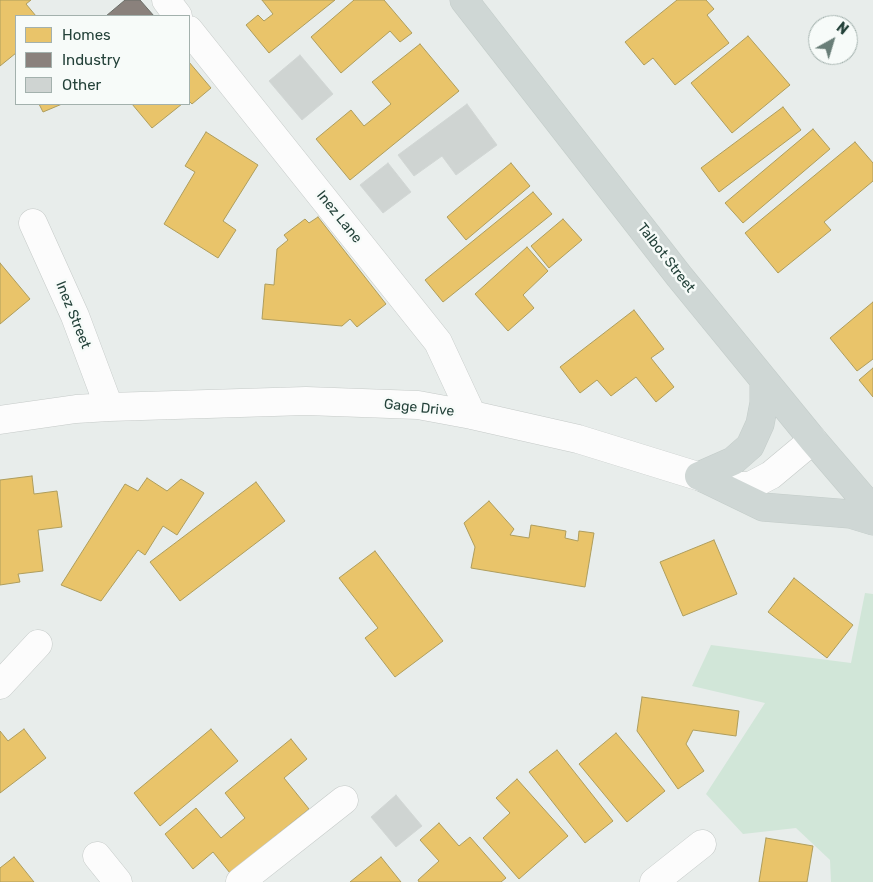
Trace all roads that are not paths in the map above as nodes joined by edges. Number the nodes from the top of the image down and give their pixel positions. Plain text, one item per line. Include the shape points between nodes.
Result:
1 (166, 0) edge
2 (464, 0) edge
3 (177, 15) edge
4 (190, 31) edge
5 (33, 223) dead end
6 (764, 380) junction
7 (109, 407) junction
8 (472, 415) junction
9 (0, 420) edge
10 (813, 440) junction
11 (699, 476) junction
12 (873, 510) edge
13 (873, 521) edge
14 (38, 644) dead end
15 (0, 685) edge
16 (344, 800) dead end
17 (702, 844) dead end
18 (97, 856) dead end
19 (118, 882) edge
20 (240, 882) edge
21 (654, 882) edge

1 - 3 street
2 - 6 main road, Talbot Street
4 - 8 street, Inez Lane via 438,342
5 - 7 street, Inez Street via 75,316
6 - 10 main road, Talbot Street
6 - 11 main road via 760,424 750,446 733,461
7 - 8 street, Gage Drive via 306,401 418,405
7 - 9 street, Gage Drive
8 - 11 street, Gage Drive via 578,439
10 - 11 street, Gage Drive via 771,476 750,486 730,486
10 - 12 main road, Talbot Street
11 - 13 main road via 763,507 850,514
14 - 15 street
16 - 20 street
17 - 21 street
18 - 19 street

